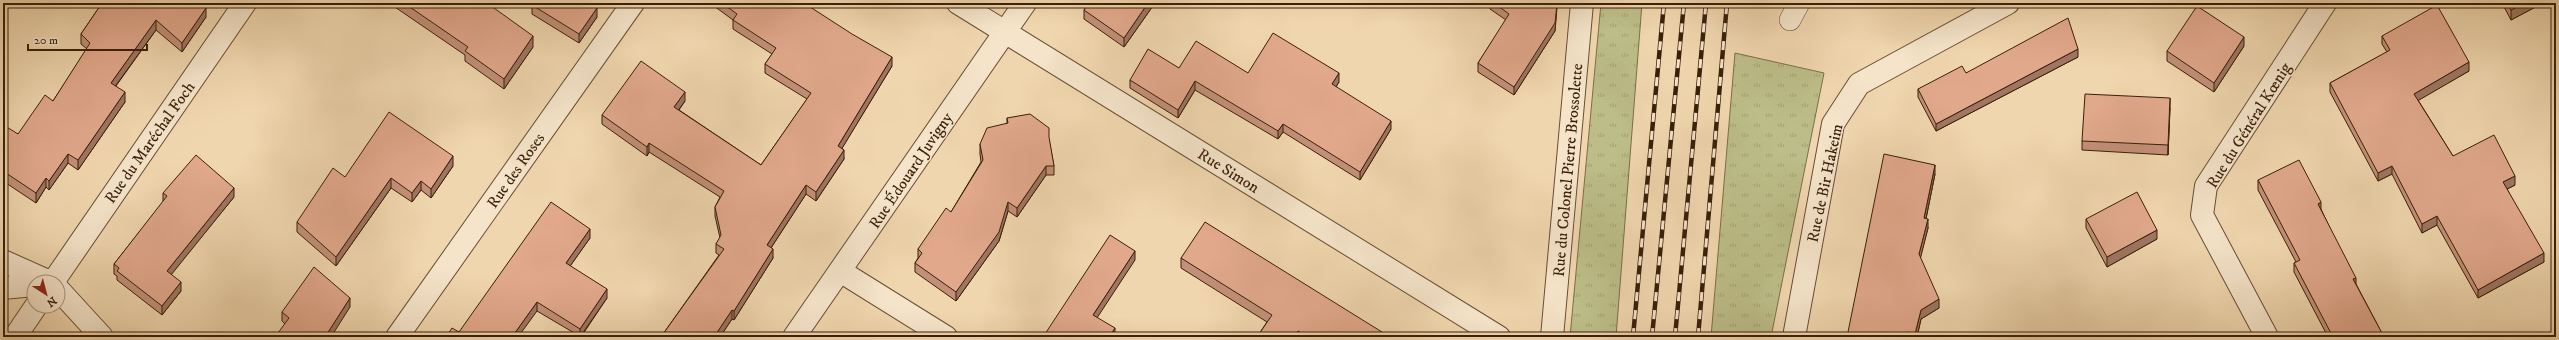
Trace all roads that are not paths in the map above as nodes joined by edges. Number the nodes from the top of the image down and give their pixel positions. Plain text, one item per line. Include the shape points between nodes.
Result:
1 (244, 3) edge
2 (633, 3) edge
3 (958, 3) edge
4 (1025, 3) edge
5 (1582, 3) edge
6 (2008, 3) edge
7 (2325, 3) edge
8 (1005, 31) junction
9 (3, 260) edge
10 (840, 271) junction
11 (34, 274) edge
12 (58, 274) edge
13 (26, 286) edge
14 (3, 288) edge
15 (66, 298) edge
16 (31, 314) edge
17 (15, 337) edge
18 (102, 337) edge
19 (397, 337) edge
20 (794, 337) edge
21 (946, 337) edge
22 (1499, 337) edge
23 (1552, 337) edge
24 (1794, 337) edge
25 (2267, 337) edge

1 - 12 street, Rue du Maréchal Foch
2 - 19 street, Rue des Roses
3 - 8 street, Rue Simon
4 - 8 street, Rue Édouard Juvigny
5 - 23 street, Rue du Colonel Pierre Brossolette
6 - 24 street, Rue de Bir Hakeim via 1859,84 1833,124
7 - 25 street, Rue du Général Kœnig via 2206,186 2202,215
8 - 10 street, Rue Édouard Juvigny
8 - 22 street, Rue Simon
9 - 11 street
10 - 20 street, Rue Édouard Juvigny
10 - 21 street
13 - 14 street
15 - 18 street
16 - 17 street

